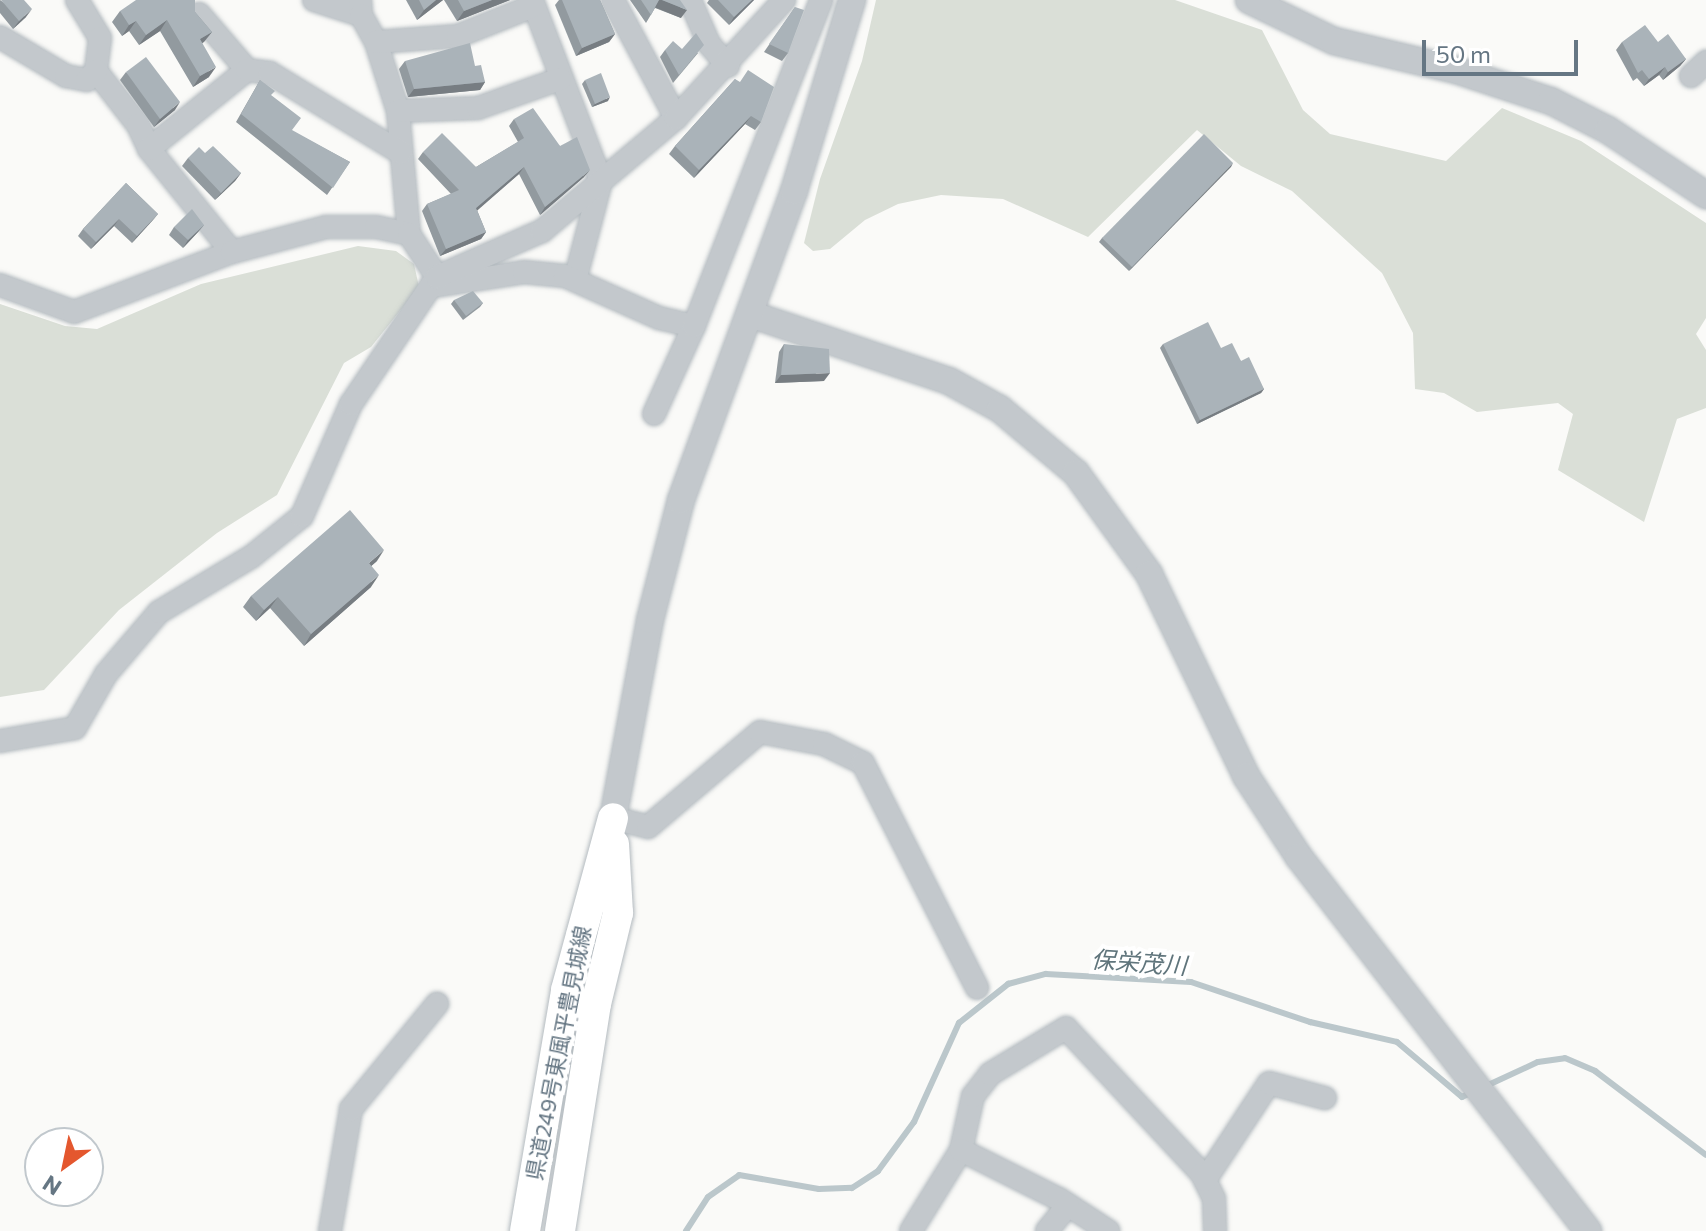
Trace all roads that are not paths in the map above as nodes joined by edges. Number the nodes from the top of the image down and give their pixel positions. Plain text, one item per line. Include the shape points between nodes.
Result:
1 (77, 0) edge
2 (314, 0) edge
3 (613, 0) edge
4 (690, 0) edge
5 (784, 0) edge
6 (821, 0) edge
7 (852, 0) edge
8 (1249, 0) edge
9 (532, 3) edge
10 (361, 8) edge
11 (199, 14) edge
12 (0, 37) edge
13 (376, 42) junction
14 (728, 66) junction
15 (247, 70) junction
16 (96, 71) junction
17 (560, 79) junction
18 (398, 111) junction
19 (676, 118) junction
20 (149, 149) junction
21 (401, 153) junction
22 (601, 181) junction
23 (1706, 195) edge
24 (409, 234) junction
25 (232, 252) junction
26 (575, 280) junction
27 (436, 282) junction
28 (0, 285) edge
29 (750, 314) junction
30 (694, 326) junction
31 (654, 414) dead end
32 (0, 741) edge
33 (613, 818) junction
34 (977, 988) dead end
35 (437, 1004) dead end
36 (1325, 1098) dead end
37 (961, 1150) junction
38 (1205, 1180) junction
39 (1068, 1205) junction
40 (330, 1231) edge
41 (525, 1231) edge
42 (560, 1231) edge
43 (911, 1231) edge
44 (1047, 1231) edge
45 (1108, 1231) edge
46 (1215, 1231) edge
47 (1588, 1231) edge

1 - 16 street via 100,38
2 - 10 street
3 - 19 street
4 - 14 street via 709,44
5 - 14 street
6 - 30 street
7 - 29 street via 834,69
8 - 23 street via 1334,41 1456,70 1551,101 1608,130
9 - 13 street via 458,36
9 - 17 street
10 - 13 street
11 - 15 street
12 - 16 street via 66,76 87,80
13 - 18 street
14 - 19 street
15 - 20 street
15 - 21 street via 270,73
16 - 20 street via 138,125
17 - 18 street via 478,108
17 - 22 street
18 - 21 street
19 - 22 street
20 - 25 street
21 - 24 street
22 - 26 street
22 - 27 street via 542,231
24 - 25 street via 376,227 326,227
24 - 27 street
25 - 28 street via 74,312
26 - 27 street via 524,272
26 - 30 street via 659,318
27 - 32 street via 351,404 302,516 251,557 159,612 106,674 75,728
29 - 33 street via 666,553
29 - 47 street via 949,381 1000,409 1076,473 1149,574 1246,776 1299,857
30 - 31 street
33 - 34 street via 648,827 760,732 824,744 863,763
33 - 41 main road, 県道249号東風平豊見城線 via 566,990
33 - 42 main road, 県道249号東風平豊見城線 via 618,913 596,1004
35 - 40 street via 351,1109
36 - 38 street via 1269,1083
37 - 38 street via 973,1096 990,1074 1066,1028 1172,1137
37 - 39 street
37 - 43 street
38 - 46 street via 1214,1199
39 - 44 street
39 - 45 street

